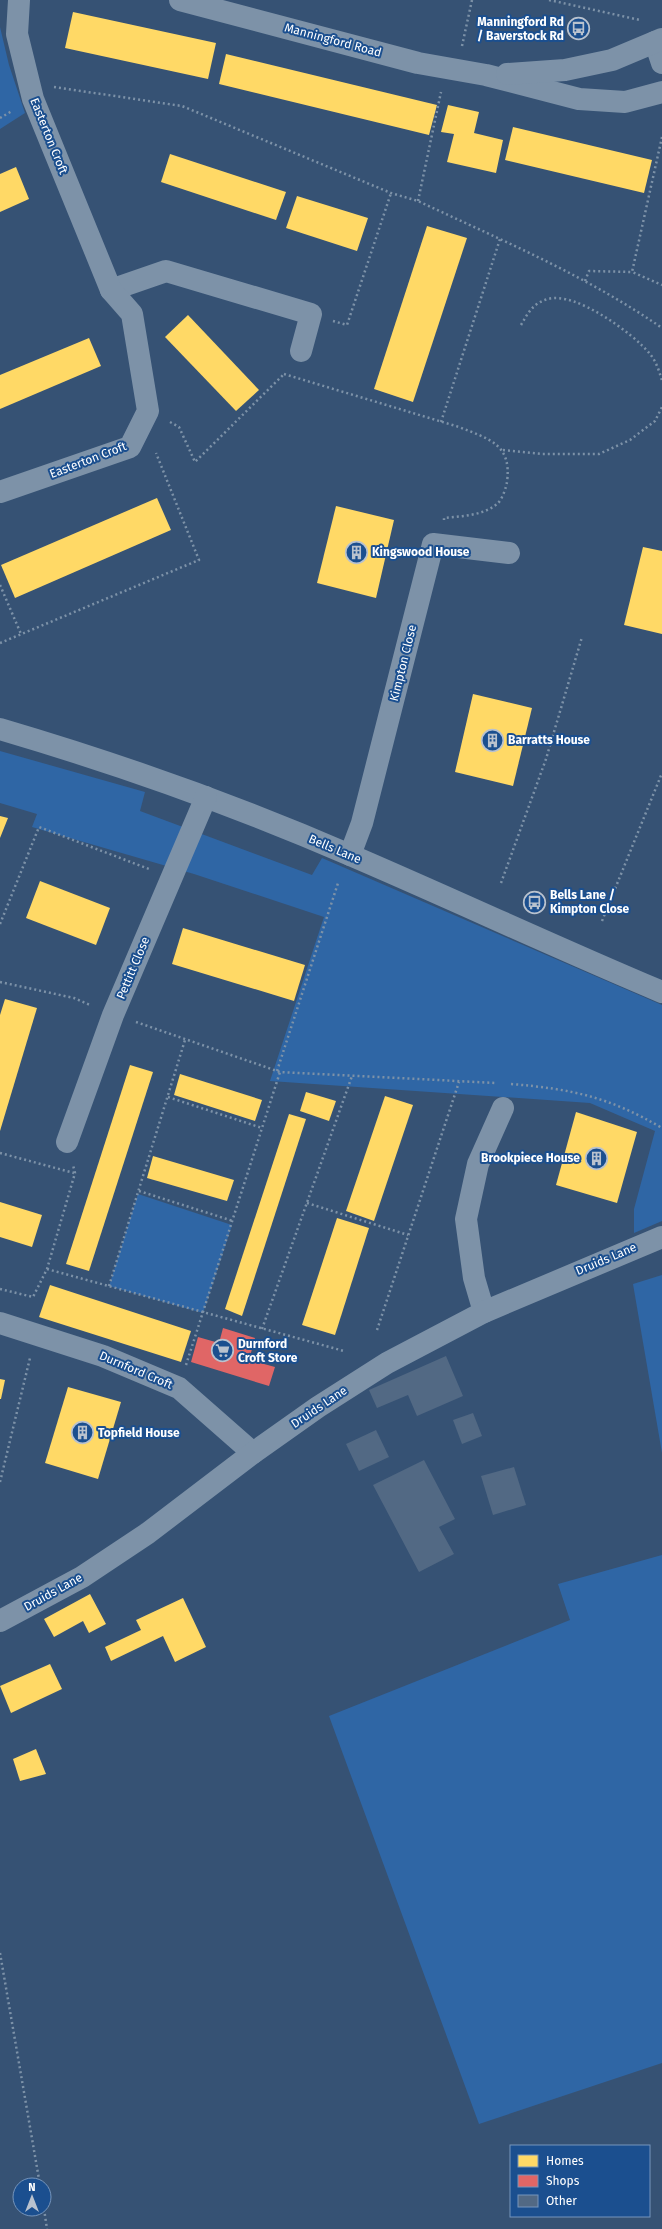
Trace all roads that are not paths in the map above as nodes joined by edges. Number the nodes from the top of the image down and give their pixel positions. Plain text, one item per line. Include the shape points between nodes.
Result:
1 (18, 0) edge
2 (180, 0) edge
3 (226, 5) edge
4 (658, 40) edge
5 (662, 63) edge
6 (486, 75) junction
7 (662, 92) edge
8 (111, 290) junction
9 (302, 351) road end
10 (0, 492) edge
11 (509, 554) dead end
12 (0, 729) edge
13 (206, 797) junction
14 (350, 855) junction
15 (662, 992) edge
16 (502, 1108) dead end
17 (67, 1142) road end
18 (662, 1237) edge
19 (484, 1312) junction
20 (0, 1323) edge
21 (253, 1453) junction
22 (0, 1621) edge

1 - 8 street, Easterton Croft via 17,34 33,98
2 - 3 street, Manningford Road
3 - 6 street, Manningford Road via 418,63
4 - 5 street
4 - 6 street, Manningford Road via 612,60 565,70
6 - 7 street, Manningford Road via 579,99 625,102
8 - 9 street via 166,271 311,314
8 - 10 street, Easterton Croft via 132,314 146,417 130,447
11 - 14 street, Kimpton Close via 433,544 362,823
12 - 13 street, Bells Lane
13 - 14 street, Bells Lane
13 - 17 street, Pettitt Close via 113,1015
14 - 15 street, Bells Lane
16 - 19 street via 478,1164 466,1219 474,1278
18 - 19 street, Druids Lane
19 - 21 street, Druids Lane via 386,1363
20 - 21 street, Durnford Croft via 103,1356 179,1388
21 - 22 street, Druids Lane via 148,1533 82,1577

